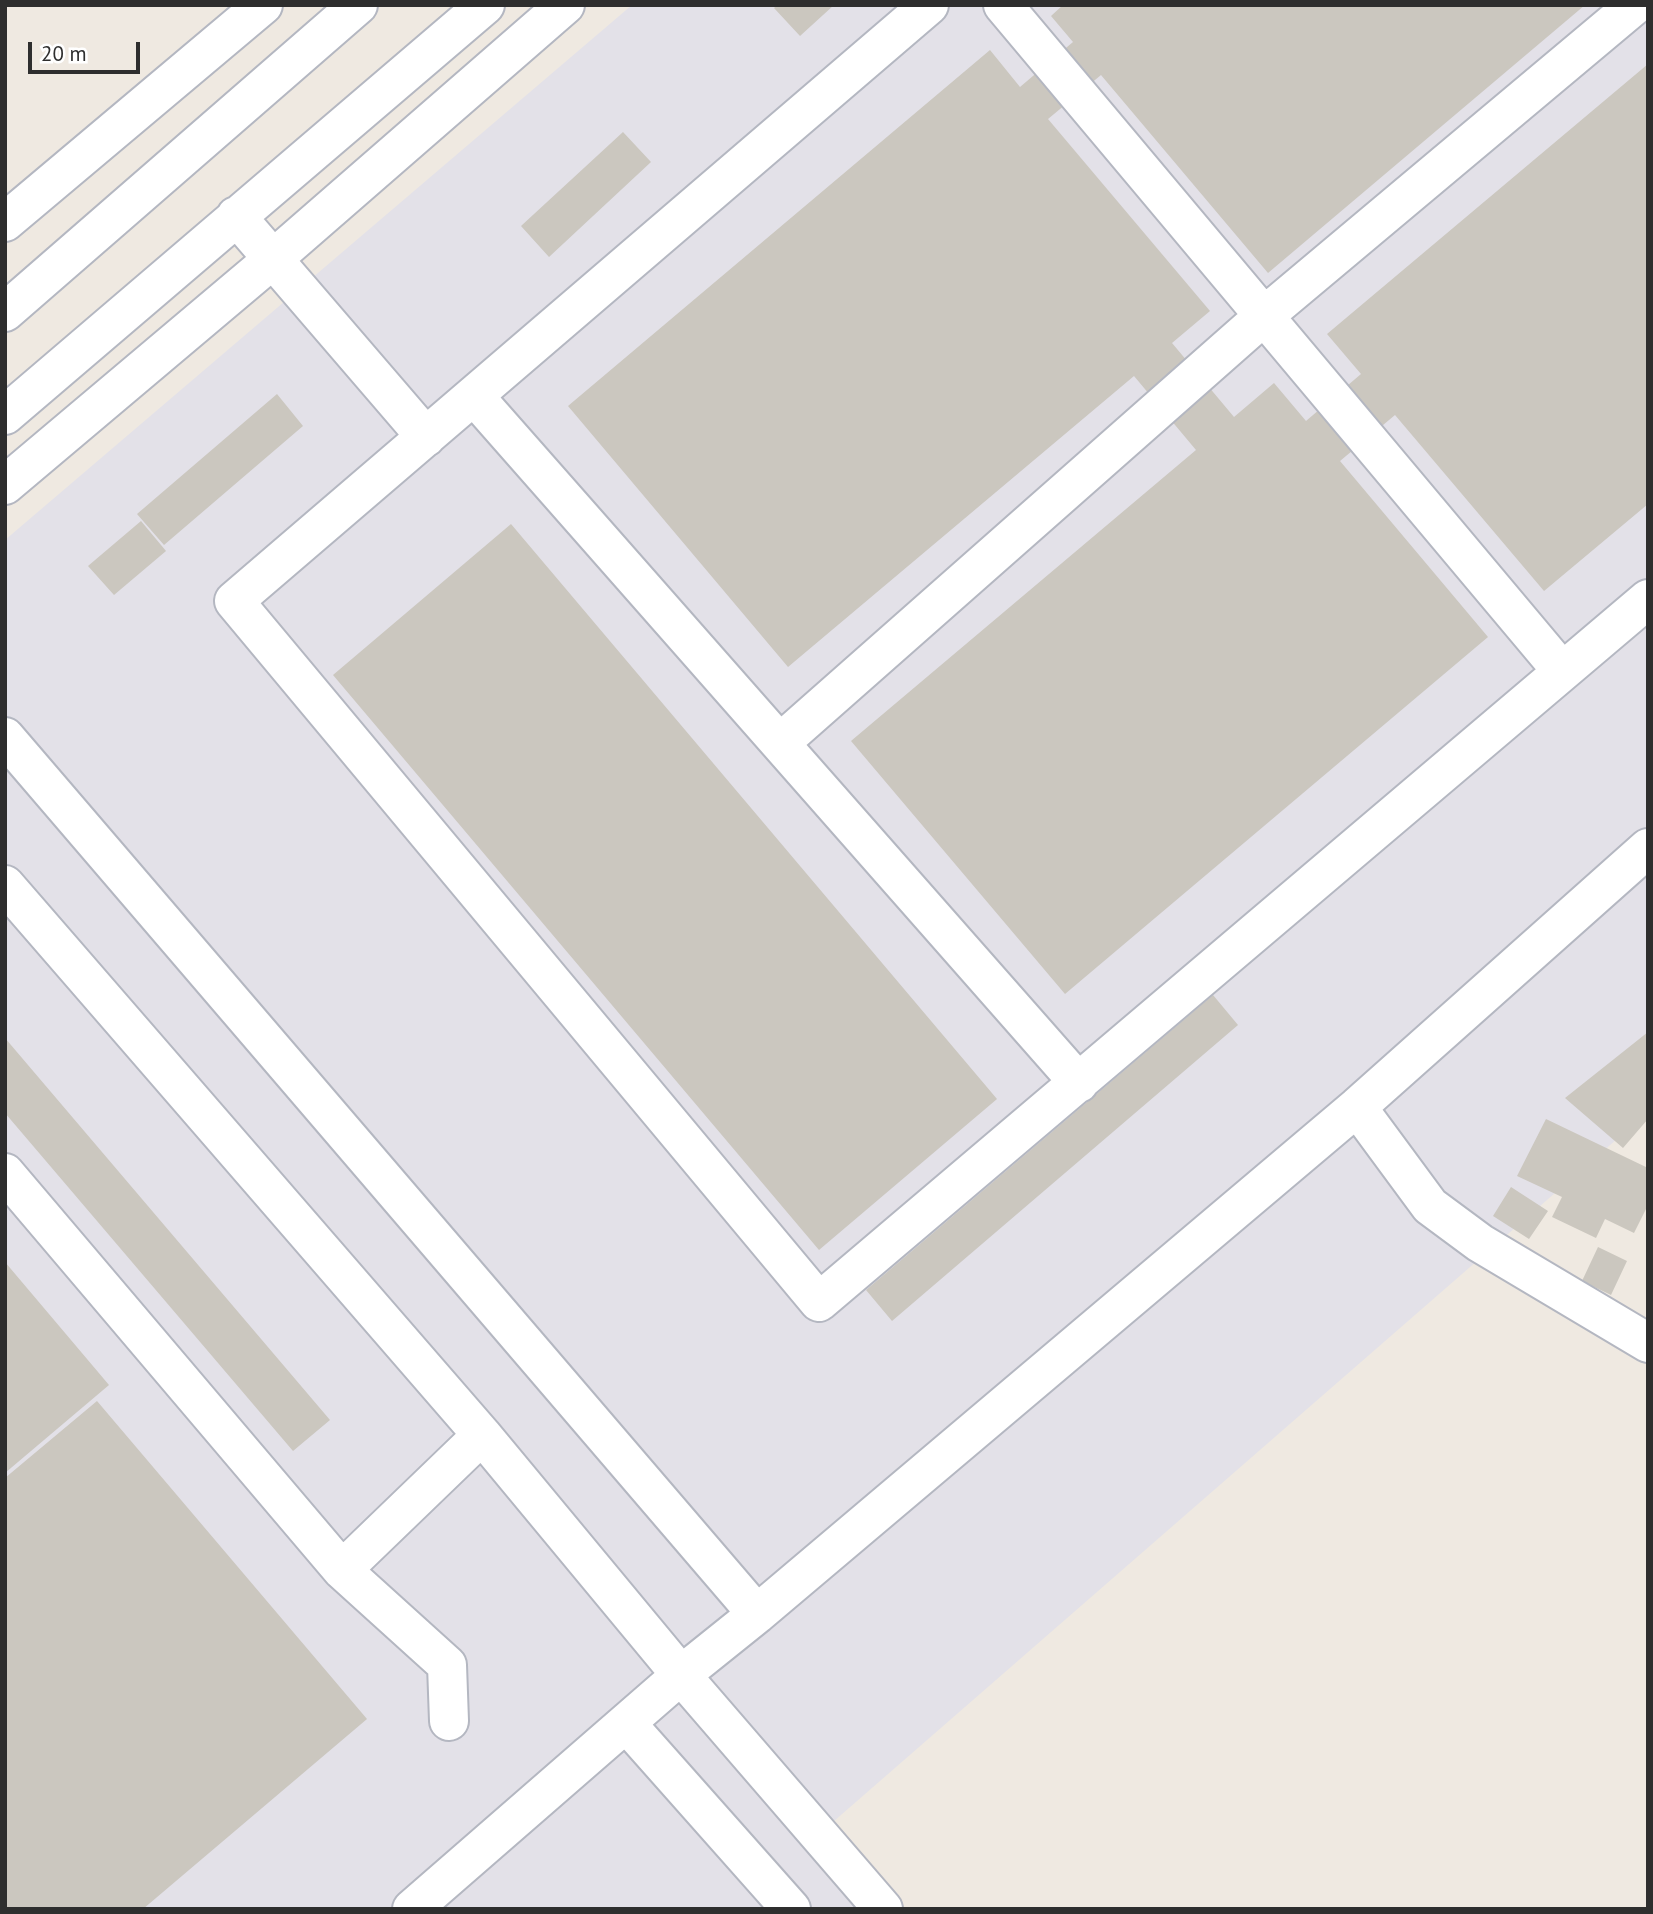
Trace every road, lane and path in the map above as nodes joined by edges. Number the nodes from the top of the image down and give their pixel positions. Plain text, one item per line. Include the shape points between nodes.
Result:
1 (263, 5) edge
2 (358, 5) edge
3 (485, 5) edge
4 (565, 5) edge
5 (929, 5) edge
6 (1003, 5) edge
7 (1634, 5) edge
8 (236, 216) junction
9 (5, 222) edge
10 (273, 259) junction
11 (5, 312) edge
12 (1264, 316) junction
13 (474, 396) junction
14 (5, 415) edge
15 (426, 437) junction
16 (5, 485) edge
17 (1648, 599) edge
18 (1562, 671) junction
19 (5, 737) edge
20 (780, 743) junction
21 (1648, 848) edge
22 (5, 885) edge
23 (1079, 1083) junction
24 (1357, 1107) junction
25 (5, 1173) edge
26 (1648, 1343) edge
27 (482, 1435) junction
28 (342, 1570) junction
29 (757, 1614) junction
30 (681, 1675) junction
31 (449, 1721) dead end
32 (626, 1723) junction
33 (412, 1909) edge
34 (791, 1909) edge
35 (883, 1909) edge

1 - 9 street
2 - 11 street
3 - 8 street
4 - 10 street
5 - 13 street
6 - 12 street
7 - 12 street
8 - 10 street
8 - 14 street
10 - 15 street
10 - 16 street
12 - 18 street
12 - 20 street
13 - 15 street
13 - 20 street
15 - 23 street via 234,601 819,1303
17 - 18 street
18 - 23 street
19 - 29 street
20 - 23 street
21 - 24 street
22 - 27 street
24 - 26 street via 1430,1206 1480,1242
24 - 29 street
25 - 28 street
27 - 28 street
27 - 30 street
28 - 31 street via 447,1665
29 - 30 street
30 - 32 street
30 - 35 street
32 - 33 street
32 - 34 street

